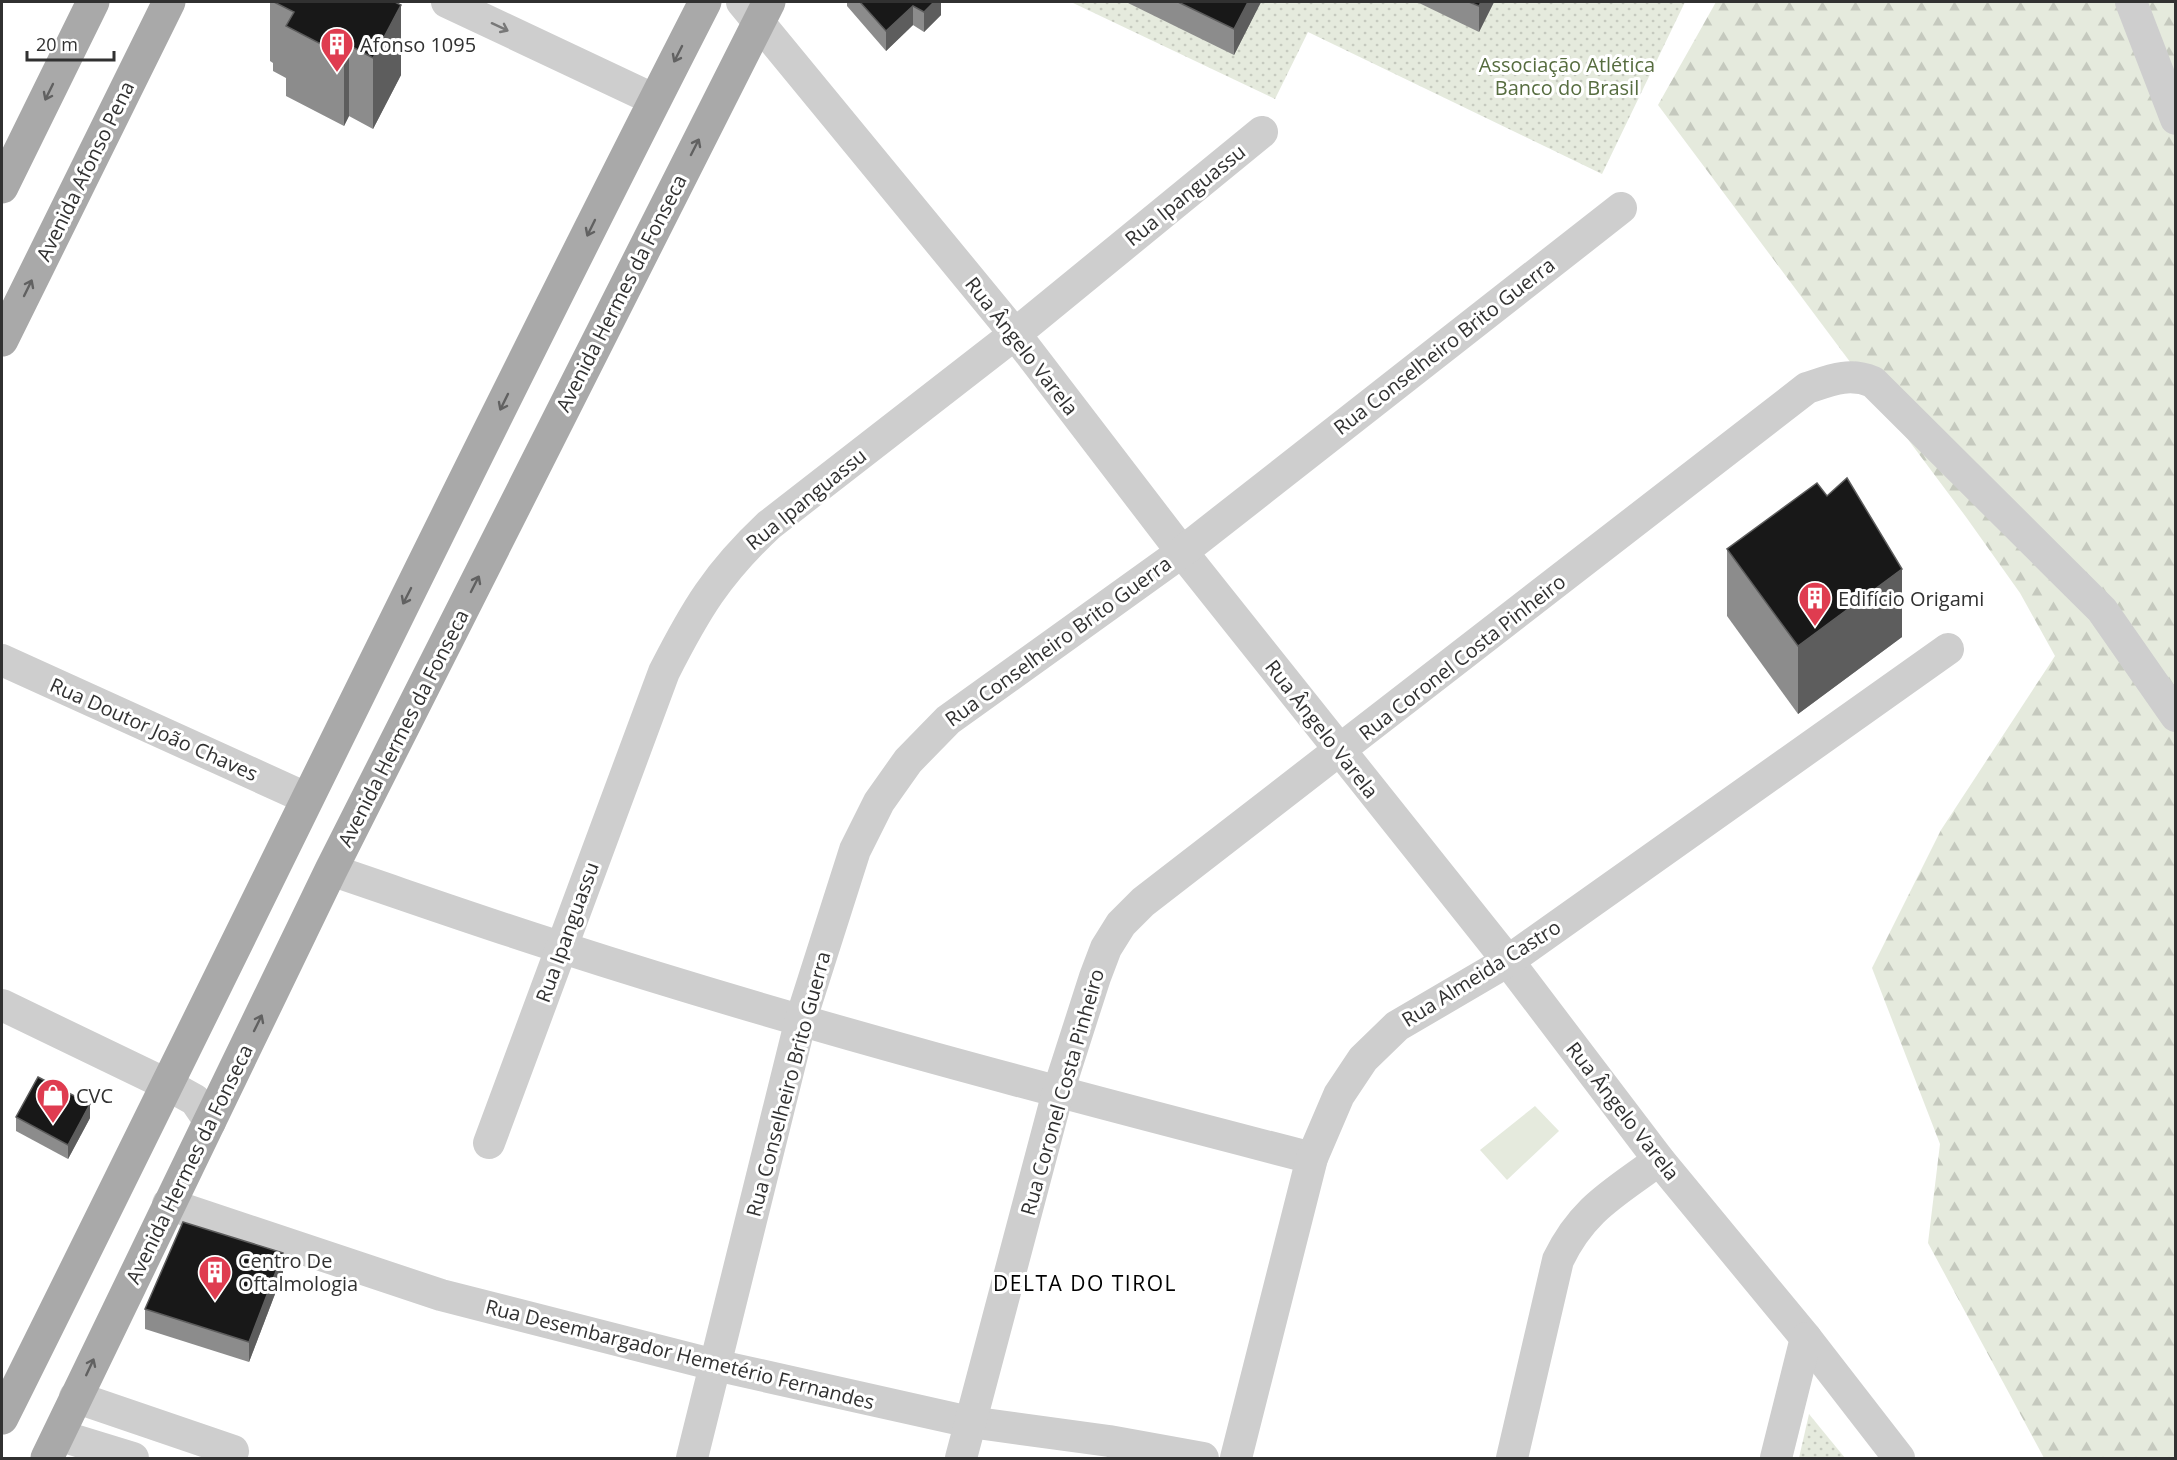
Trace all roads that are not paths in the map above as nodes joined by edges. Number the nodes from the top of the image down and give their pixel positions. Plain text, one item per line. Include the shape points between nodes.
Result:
1 (93, 2) edge
2 (169, 2) edge
3 (447, 2) edge
4 (705, 2) edge
5 (2131, 2) edge
6 (756, 9) edge
7 (655, 100) junction
8 (2175, 119) edge
9 (1262, 132) dead end
10 (2, 187) edge
11 (1621, 208) dead end
12 (1015, 334) junction
13 (2, 340) edge
14 (1182, 552) junction
15 (1948, 649) dead end
16 (2, 660) edge
17 (2175, 716) edge
18 (1340, 752) junction
19 (306, 798) junction
20 (331, 870) junction
21 (561, 948) junction
22 (1508, 961) junction
23 (2, 1005) edge
24 (801, 1019) junction
25 (168, 1085) junction
26 (1058, 1092) junction
27 (210, 1122) junction
28 (489, 1143) dead end
29 (1312, 1158) junction
30 (1659, 1160) junction
31 (168, 1204) junction
32 (1806, 1338) junction
33 (715, 1365) junction
34 (75, 1397) junction
35 (2, 1418) edge
36 (970, 1422) junction
37 (52, 1447) edge
38 (133, 1458) edge
39 (229, 1458) edge
40 (692, 1458) edge
41 (961, 1458) edge
42 (1203, 1458) edge
43 (1236, 1458) edge
44 (1512, 1458) edge
45 (1776, 1458) edge
46 (1899, 1458) edge

1 -> 10 main road
13 -> 2 main road, Avenida Afonso Pena
3 -> 7 street
4 -> 7 main road
5 - 8 street
6 - 12 street, Rua Ângelo Varela
20 -> 6 main road, Avenida Hermes da Fonseca
7 -> 19 main road
9 - 12 street, Rua Ipanguassu
11 - 14 street, Rua Conselheiro Brito Guerra
12 - 14 street, Rua Ângelo Varela
12 - 21 street, Rua Ipanguassu via 769,525 713,584 664,672
14 - 18 street, Rua Ângelo Varela
14 - 24 street, Rua Conselheiro Brito Guerra via 948,720 908,761 879,802 855,850
15 - 22 street, Rua Almeida Castro
16 - 19 street, Rua Doutor João Chaves
17 - 18 street, Rua Coronel Costa Pinheiro via 2102,610 1873,382 1860,376 1841,376 1807,388
18 - 22 street, Rua Ângelo Varela
18 - 26 street, Rua Coronel Costa Pinheiro via 1143,902 1121,924 1095,977
19 - 25 main road
20 - 21 street
27 -> 20 main road, Avenida Hermes da Fonseca
21 - 24 street
21 - 28 street, Rua Ipanguassu
22 - 29 street, Rua Almeida Castro via 1397,1026 1363,1059 1339,1095
22 - 30 street, Rua Ângelo Varela
23 - 25 street
24 - 26 street
24 - 33 street, Rua Conselheiro Brito Guerra
25 - 27 street via 195,1100
25 - 35 main road
26 - 29 street
26 - 36 street, Rua Coronel Costa Pinheiro
27 - 31 main road, Avenida Hermes da Fonseca
29 - 43 street, Rua Almeida Castro
30 - 32 street, Rua Ângelo Varela
30 - 44 street via 1587,1213 1571,1233 1558,1260
31 - 33 street, Rua Desembargador Hemetério Fernandes via 441,1295
34 -> 31 main road, Avenida Hermes da Fonseca
32 - 45 street
32 - 46 street, Rua Ângelo Varela
33 - 36 street, Rua Desembargador Hemetério Fernandes
33 - 40 street, Rua Conselheiro Brito Guerra
34 - 37 main road, Avenida Hermes da Fonseca
34 - 39 street via 233,1451
36 - 41 street, Rua Coronel Costa Pinheiro
36 - 42 street, Rua Desembargador Hemetério Fernandes
37 - 38 street

